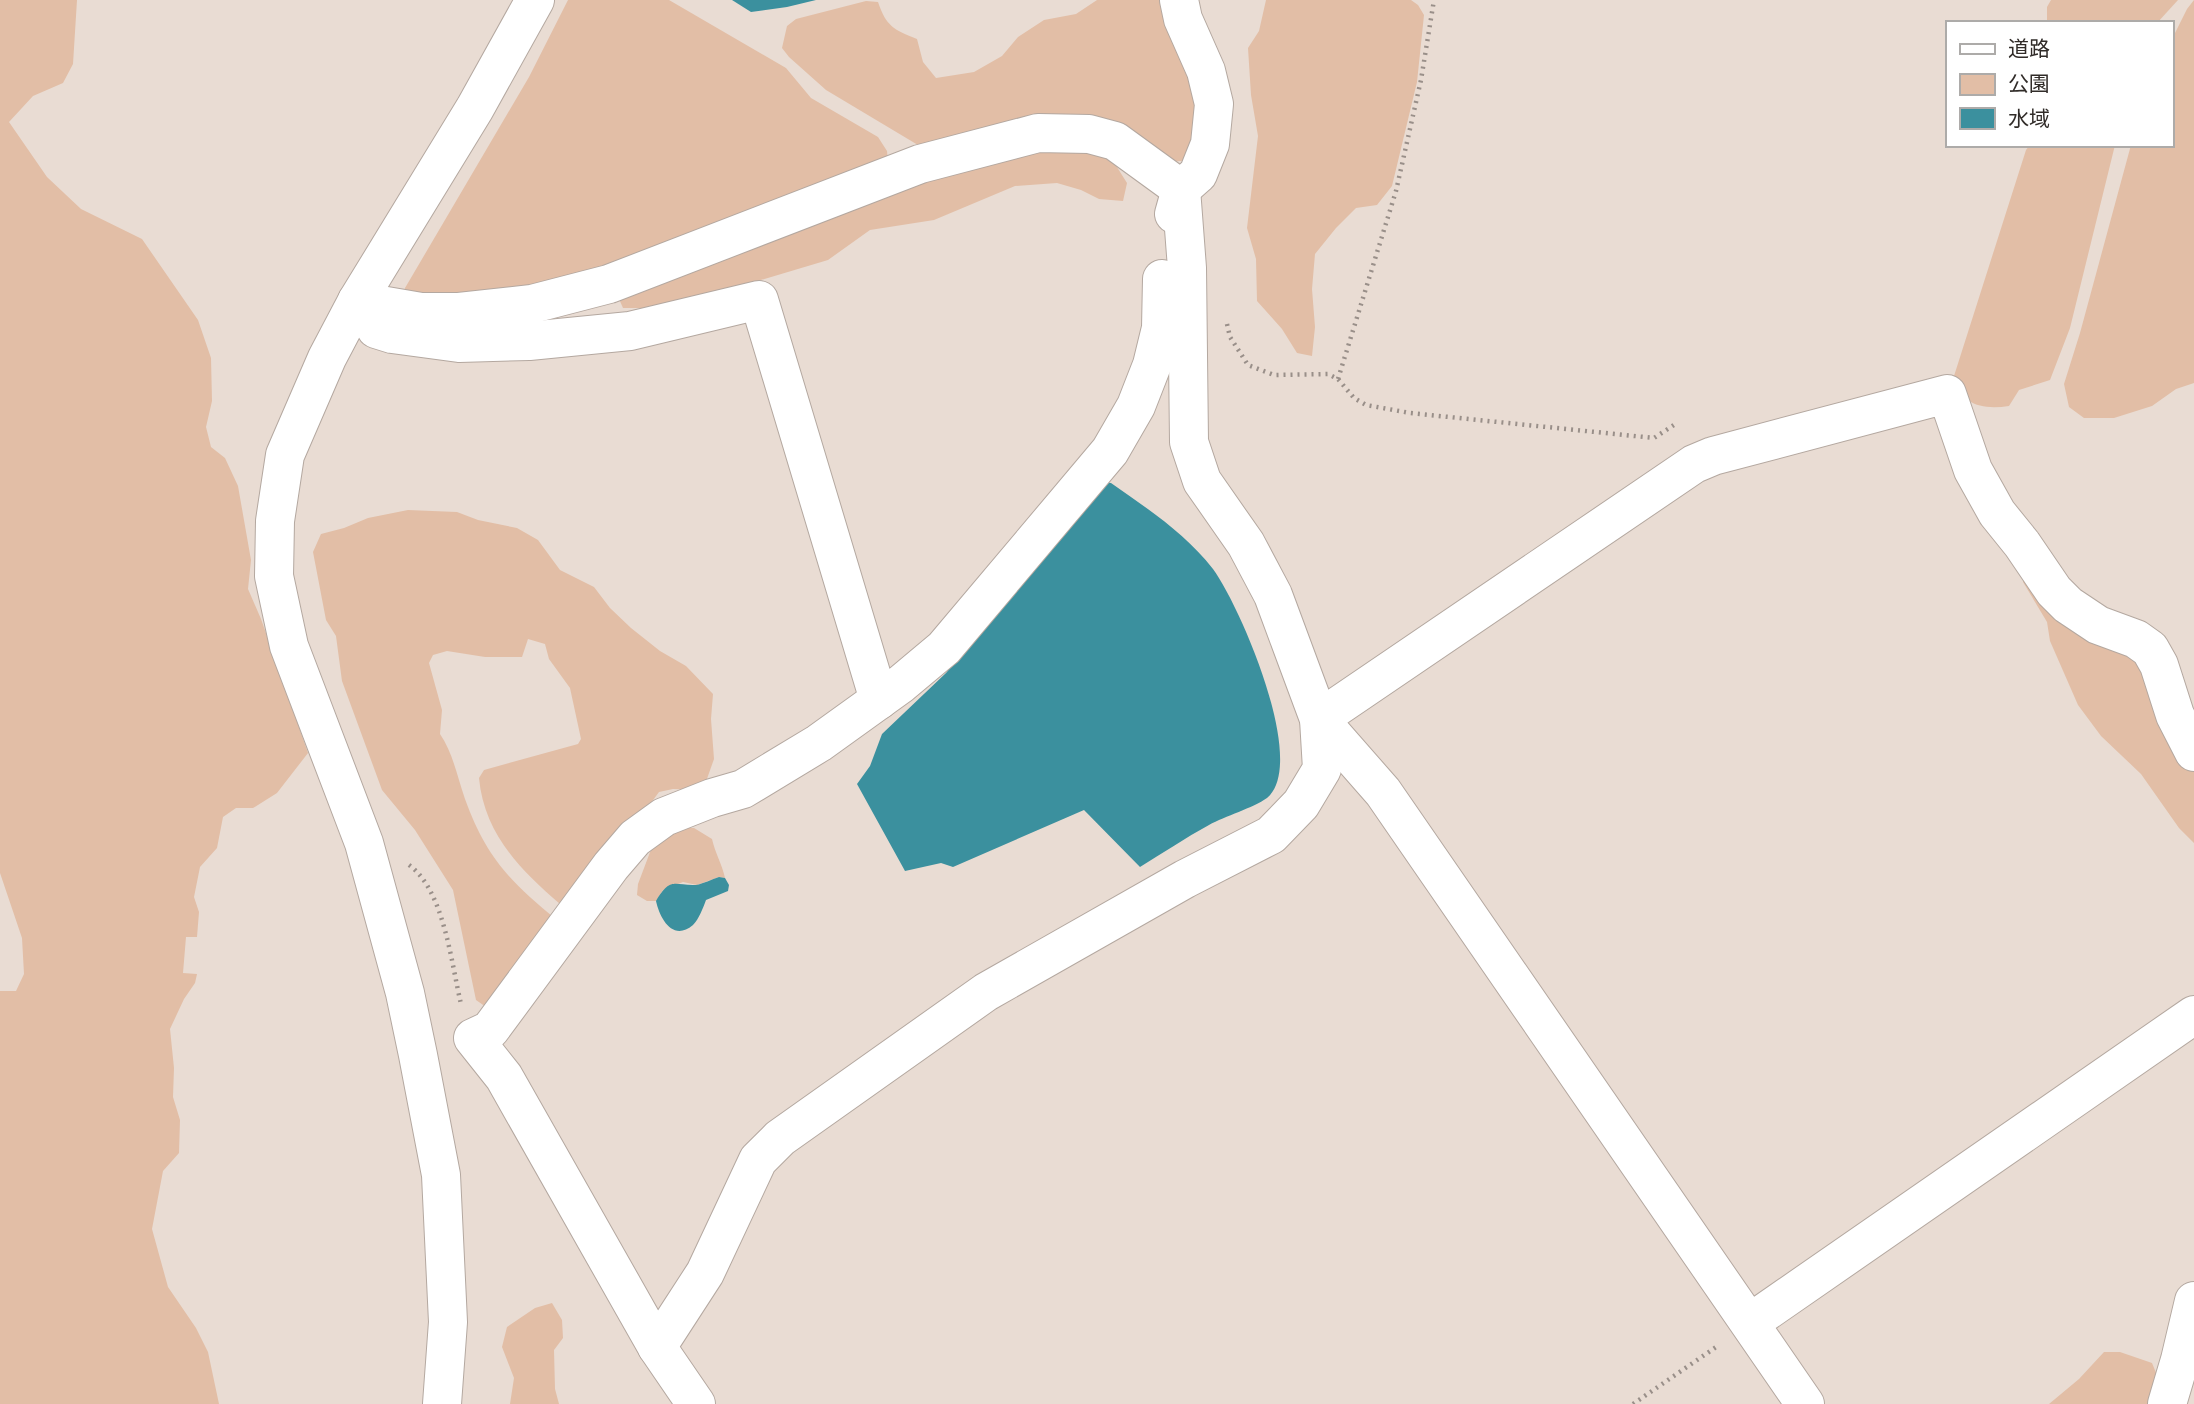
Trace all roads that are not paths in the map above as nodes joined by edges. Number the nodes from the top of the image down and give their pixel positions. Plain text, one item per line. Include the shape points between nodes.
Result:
1 (535, 0) edge
2 (1179, 0) edge
3 (1181, 189) junction
4 (352, 310) junction
5 (879, 700) junction
6 (1319, 719) junction
7 (2194, 752) edge
8 (2194, 1015) edge
9 (2194, 1301) edge
10 (1751, 1322) junction
11 (657, 1347) junction
12 (442, 1404) edge
13 (696, 1404) edge
14 (1805, 1404) edge
15 (2166, 1404) edge

1 - 4 street
2 - 3 street via 1214,104 1210,144 1198,174
3 - 4 street via 1115,141 1089,134 1038,133 920,164 609,285 532,304 460,312
3 - 5 street via 1162,260 1161,328 1152,365 1136,406 1110,451 944,648
3 - 6 street via 1187,268 1189,442 1202,481 1246,544 1273,595
4 - 5 street via 392,334 459,343 630,331 759,300
4 - 12 street via 285,456 275,521 274,576 289,646 364,843 418,1055 441,1175 448,1322
5 - 11 street via 743,789 664,817 635,838 491,1030 472,1038 504,1077
6 - 7 street via 1694,464 1947,394 1973,470 1997,513 2068,605 2150,649
6 - 10 street via 1383,792
6 - 11 street via 1322,769 1301,804 1272,835 986,992 780,1138 758,1160 705,1273
8 - 10 street
9 - 15 street
10 - 14 street
11 - 13 street

